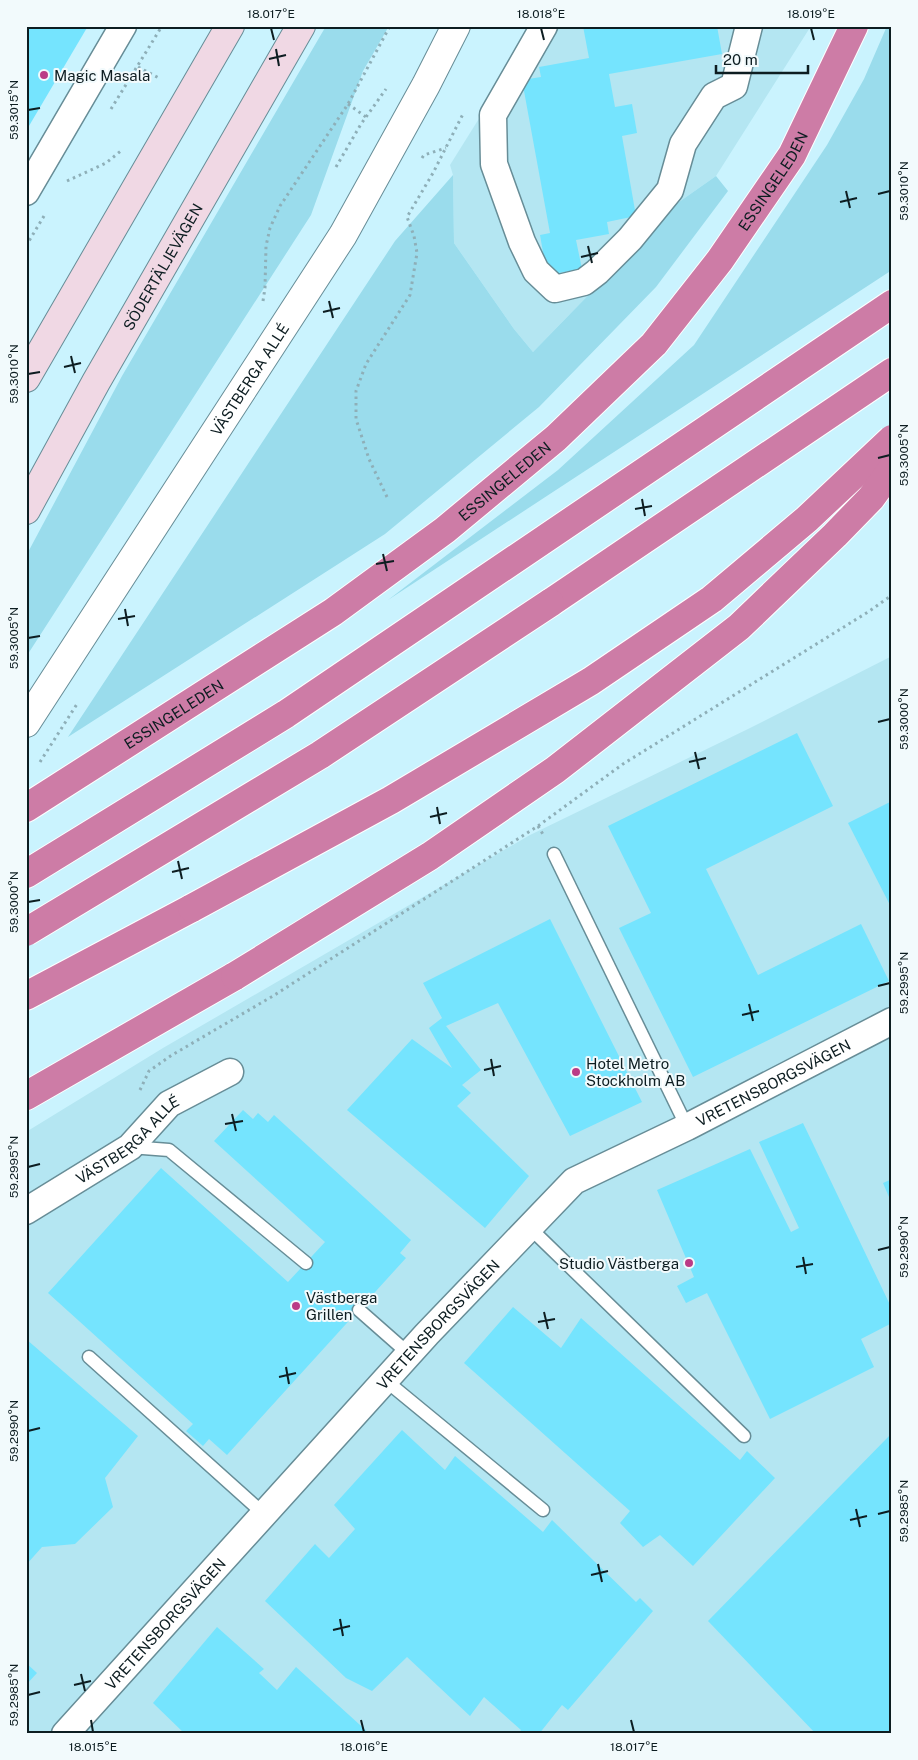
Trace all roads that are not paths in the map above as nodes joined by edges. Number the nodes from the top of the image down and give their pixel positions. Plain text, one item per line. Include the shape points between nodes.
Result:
1 (123, 26) edge
2 (230, 26) edge
3 (301, 26) edge
4 (456, 26) edge
5 (544, 26) edge
6 (749, 26) edge
7 (854, 26) edge
8 (26, 192) edge
9 (892, 304) edge
10 (892, 372) edge
11 (26, 378) edge
12 (892, 439) edge
13 (892, 469) edge
14 (26, 510) edge
15 (26, 723) edge
16 (26, 808) edge
17 (554, 854) dead end
18 (27, 873) edge
19 (26, 932) edge
20 (26, 996) edge
21 (892, 1021) edge
22 (230, 1072) dead end
23 (26, 1096) edge
24 (686, 1127) junction
25 (130, 1148) junction
26 (26, 1211) edge
27 (530, 1228) junction
28 (306, 1263) dead end
29 (359, 1310) dead end
30 (408, 1354) junction
31 (89, 1357) dead end
32 (385, 1380) junction
33 (744, 1436) dead end
34 (543, 1510) dead end
35 (264, 1514) junction
36 (65, 1734) edge

1 - 8 street
2 - 11 main road
3 - 14 main road, SÖDERTÄLJEVÄGEN
4 - 15 street, VÄSTBERGA ALLÉ via 343,235
5 - 6 street via 493,115 494,164 536,271 555,289 584,282 597,272 630,239 670,190 683,144 714,96 734,86
7 - 16 highway, ESSINGELEDEN via 792,155 720,260 654,344 556,438 445,530 333,612
9 - 18 highway via 286,714
10 - 19 highway, bridge via 320,755
12 - 20 highway, bridge via 807,519 712,599 591,681 391,800
13 - 23 highway, bridge via 871,498 739,627 555,770 430,856 235,976
17 - 24 lane
21 - 24 street, VRETENSBORGSVÄGEN
22 - 25 street, VÄSTBERGA ALLÉ via 169,1104
24 - 27 street, VRETENSBORGSVÄGEN via 574,1181
25 - 26 street, VÄSTBERGA ALLÉ
25 - 28 lane via 169,1150
27 - 30 street, VRETENSBORGSVÄGEN
27 - 33 lane
29 - 30 lane
30 - 32 street, VRETENSBORGSVÄGEN
31 - 35 lane
32 - 34 lane
32 - 35 street, VRETENSBORGSVÄGEN
35 - 36 street, VRETENSBORGSVÄGEN

